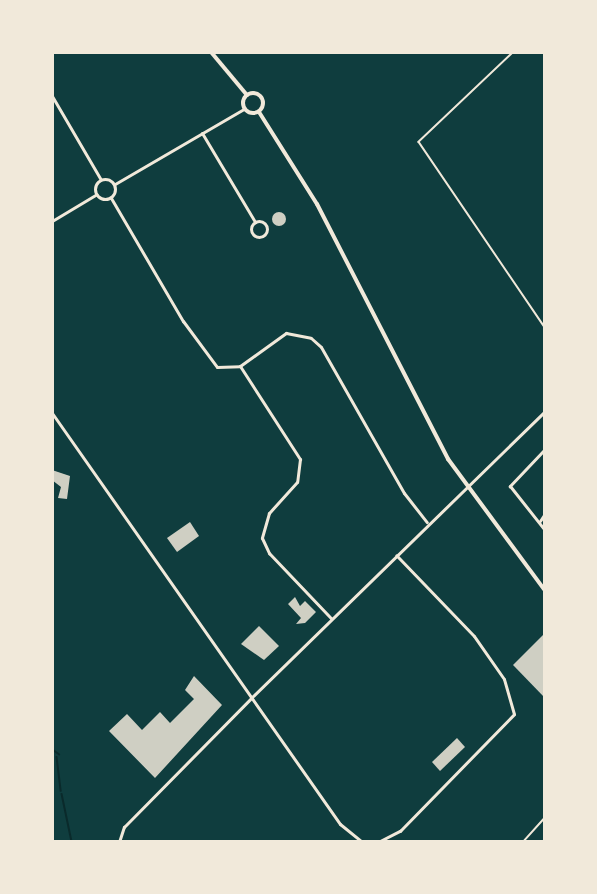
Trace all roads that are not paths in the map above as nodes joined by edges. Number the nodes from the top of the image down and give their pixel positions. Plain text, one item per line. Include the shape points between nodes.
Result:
1 (211, 52) edge
2 (247, 95) junction
3 (52, 96) edge
4 (244, 109) junction
5 (259, 112) junction
6 (202, 133) junction
7 (101, 180) junction
8 (115, 184) junction
9 (97, 194) junction
10 (111, 198) junction
11 (52, 221) edge
12 (255, 222) junction
13 (240, 366) junction
14 (544, 412) edge
15 (52, 413) edge
16 (544, 450) edge
17 (465, 485) junction
18 (544, 515) edge
19 (540, 521) junction
20 (427, 522) junction
21 (544, 529) edge
22 (396, 555) junction
23 (544, 589) edge
24 (331, 618) junction
25 (251, 698) junction
26 (119, 842) edge
27 (362, 842) edge
28 (378, 842) edge

1 - 2 street
2 - 4 street
2 - 5 street via 260,96
3 - 7 street
4 - 5 street
4 - 6 street
5 - 17 street via 317,204
6 - 8 street
6 - 12 street
7 - 8 street
7 - 9 street
8 - 10 street
9 - 10 street
9 - 11 street
10 - 13 street via 183,321 217,367
12 - 12 street via 266,224 265,235 253,234
13 - 20 street via 286,333 311,338 404,493
13 - 24 street via 300,459 297,482 269,513 262,538 269,553
14 - 17 street
15 - 25 street
16 - 19 street via 510,486
17 - 20 street
17 - 23 street
18 - 19 street
19 - 21 street
20 - 22 street
22 - 24 street
22 - 28 street via 474,636 504,679 514,714 400,831
24 - 25 street
25 - 26 street via 124,827
25 - 27 street via 340,824

